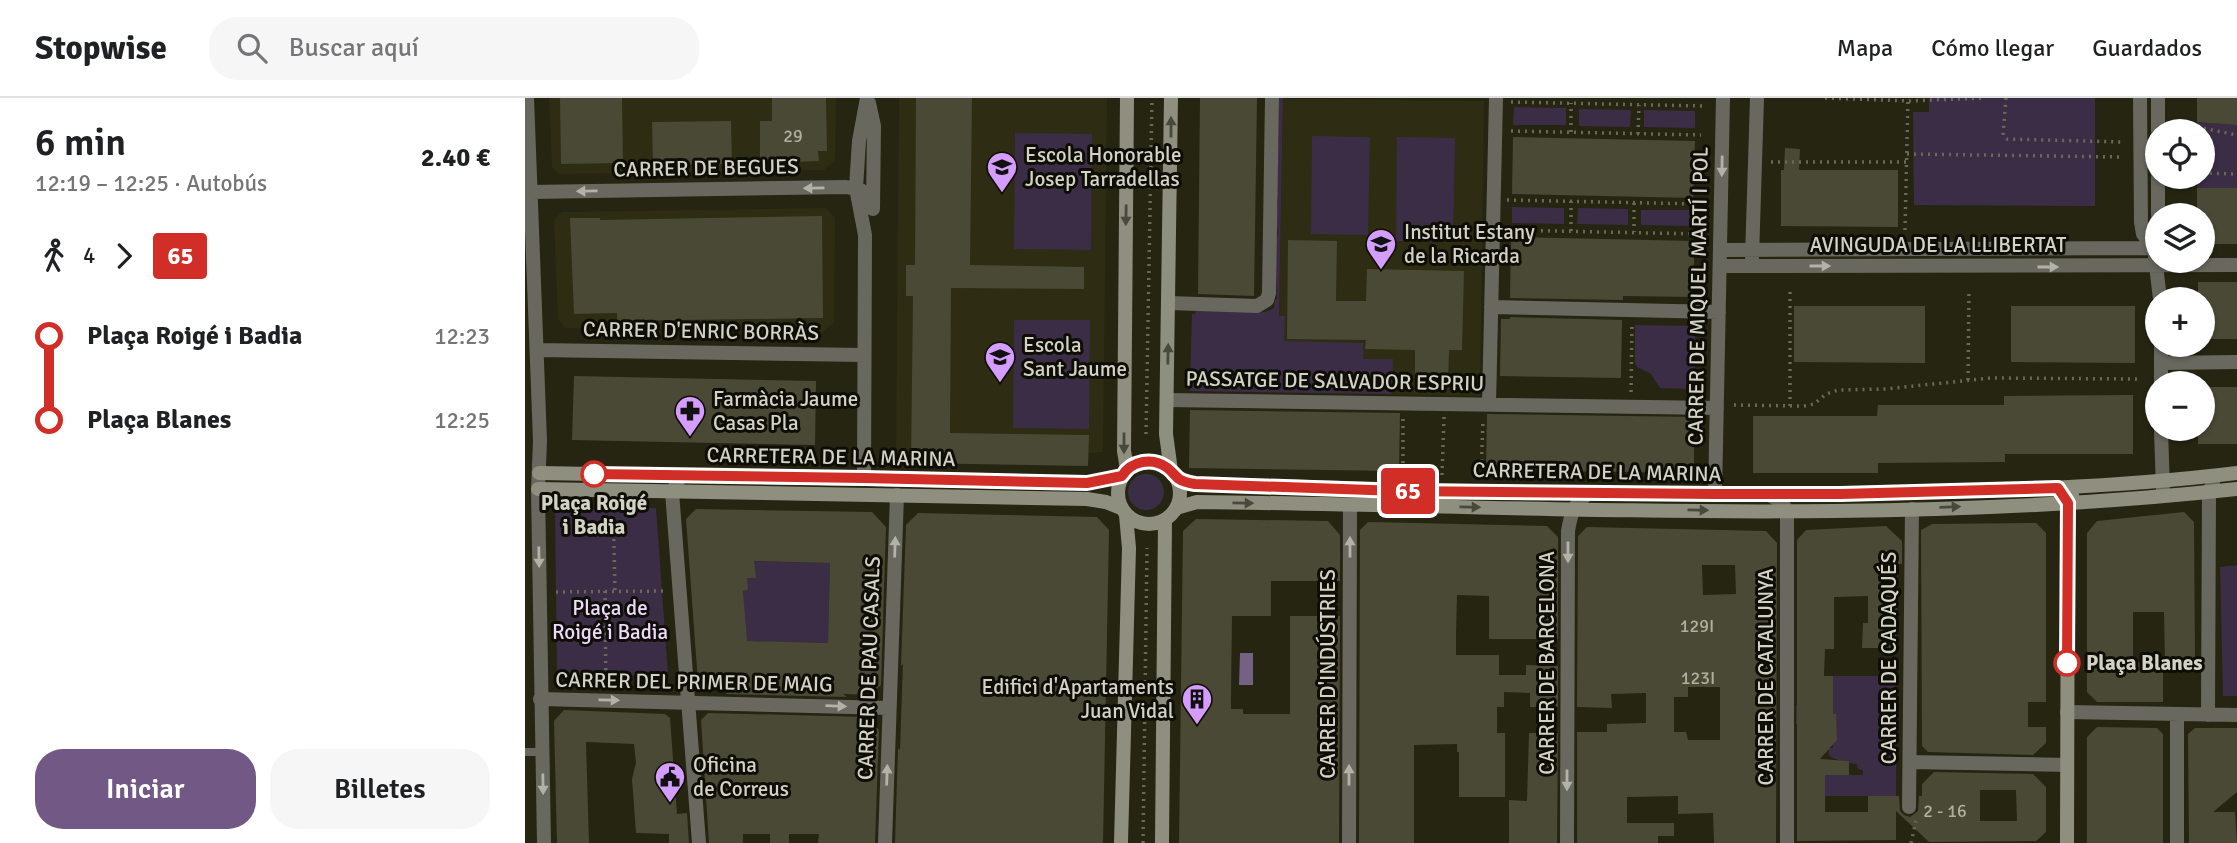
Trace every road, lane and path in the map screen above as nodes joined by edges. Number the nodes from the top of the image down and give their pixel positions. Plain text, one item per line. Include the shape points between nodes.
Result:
1 (527, 98) edge
2 (867, 98) edge
3 (1127, 98) edge
4 (1152, 98) edge
5 (1171, 98) edge
6 (1272, 98) edge
7 (1723, 98) edge
8 (1757, 98) edge
9 (1825, 98) edge
10 (1985, 98) edge
11 (2005, 98) edge
12 (2140, 98) edge
13 (2158, 98) edge
14 (1908, 99) edge
15 (1501, 100) edge
16 (1571, 103) junction
17 (1639, 105) junction
18 (1702, 106) dead end
19 (2158, 119) edge
20 (1505, 131) dead end
21 (2215, 131) edge
22 (1571, 132) junction
23 (1638, 134) junction
24 (1701, 135) dead end
25 (2237, 135) edge
26 (2122, 142) dead end
27 (1907, 154) junction
28 (2122, 157) dead end
29 (1771, 162) dead end
30 (1907, 162) junction
31 (2215, 173) edge
32 (2237, 174) edge
33 (529, 183) edge
34 (856, 188) junction
35 (1503, 200) dead end
36 (1571, 201) junction
37 (1141, 202) dead end
38 (1150, 202) junction
39 (1158, 202) dead end
40 (1634, 203) junction
41 (1700, 204) dead end
42 (873, 207) junction
43 (1501, 230) dead end
44 (1905, 230) dead end
45 (1571, 231) junction
46 (1634, 232) junction
47 (1700, 233) dead end
48 (865, 235) junction
49 (2145, 235) edge
50 (2145, 240) edge
51 (1720, 250) junction
52 (1752, 251) junction
53 (2237, 265) edge
54 (1720, 266) junction
55 (1752, 266) junction
56 (2215, 266) edge
57 (2145, 267) edge
58 (1790, 287) dead end
59 (1969, 289) dead end
60 (530, 302) edge
61 (1169, 303) junction
62 (1491, 307) junction
63 (1719, 312) junction
64 (1632, 320) dead end
65 (538, 350) junction
66 (864, 355) junction
67 (2161, 357) edge
68 (2237, 362) edge
69 (2161, 363) junction
70 (2161, 371) edge
71 (2139, 379) dead end
72 (1968, 380) junction
73 (1631, 397) dead end
74 (1167, 400) junction
75 (1734, 405) dead end
76 (1491, 406) junction
77 (1790, 406) junction
78 (1717, 408) junction
79 (1445, 409) dead end
80 (1403, 410) dead end
81 (1146, 434) dead end
82 (2161, 441) edge
83 (1124, 472) junction
84 (539, 473) junction
85 (1174, 474) junction
86 (2232, 474) edge
87 (684, 475) junction
88 (1403, 476) dead end
89 (1442, 476) dead end
90 (1481, 477) dead end
91 (864, 478) junction
92 (2082, 487) junction
93 (2058, 488) junction
94 (532, 489) edge
95 (2163, 489) junction
96 (2237, 489) edge
97 (672, 492) junction
98 (2209, 492) junction
99 (1590, 493) junction
100 (1715, 494) junction
101 (1767, 494) junction
102 (897, 495) junction
103 (613, 502) dead end
104 (2068, 503) junction
105 (1350, 505) junction
106 (1176, 508) junction
107 (1573, 509) junction
108 (1912, 509) junction
109 (1787, 511) junction
110 (1124, 512) junction
111 (1165, 521) junction
112 (1147, 548) dead end
113 (605, 591) junction
114 (615, 591) junction
115 (666, 591) dead end
116 (552, 592) dead end
117 (606, 685) dead end
118 (540, 699) junction
119 (688, 702) junction
120 (889, 708) junction
121 (2067, 712) junction
122 (2178, 714) junction
123 (2208, 715) junction
124 (2237, 715) edge
125 (525, 752) edge
126 (543, 752) junction
127 (1910, 762) junction
128 (2067, 765) junction
129 (1909, 807) dead end
130 (544, 843) edge
131 (699, 843) edge
132 (885, 843) edge
133 (1121, 843) edge
134 (1143, 843) edge
135 (1162, 843) edge
136 (1349, 843) edge
137 (1567, 843) edge
138 (1787, 843) edge
139 (2067, 843) edge
140 (2178, 843) edge

1 - 33 street
2 - 34 street
2 - 42 street via 874,127
3 -> 83 street
4 - 38 path
61 -> 5 street
6 - 61 street via 1267,300 1257,306
7 -> 51 street, CARRER DE MIQUEL MARTÍ I POL
8 - 52 street
9 - 14 path
10 - 14 path
11 - 26 path via 2003,135 2007,139
12 - 49 street via 2141,222
13 - 19 street
14 - 27 path
15 - 16 path
15 - 62 street
16 - 17 path
16 - 22 path
17 - 18 path
17 - 23 path
20 - 22 path
21 - 25 path
22 - 23 path
23 - 24 path
27 - 28 path
27 - 30 path
29 - 30 path
30 - 44 path
31 - 32 path
34 -> 33 street, CARRER DE BEGUES
33 - 60 street
34 - 42 street
34 - 48 street
35 - 36 path
36 - 40 path
36 - 45 path
37 - 38 path
38 - 39 path
38 - 81 path
40 - 41 path
40 - 46 path
42 - 48 street
43 - 45 path
45 - 46 path
46 - 47 path
48 - 66 street
50 - 52 street, AVINGUDA DE LA LLIBERTAT
51 - 52 street, AVINGUDA DE LA LLIBERTAT
51 - 54 street, CARRER DE MIQUEL MARTÍ I POL
52 - 55 street
53 - 56 street, AVINGUDA DE LA LLIBERTAT
54 - 55 street, AVINGUDA DE LA LLIBERTAT
54 - 63 street, CARRER DE MIQUEL MARTÍ I POL
55 -> 57 street, AVINGUDA DE LA LLIBERTAT
58 - 77 path
59 - 72 path
60 - 65 street
74 -> 61 street
62 - 63 street
62 - 76 street
63 - 78 street, CARRER DE MIQUEL MARTÍ I POL
64 - 73 path
65 - 66 street, CARRER D'ENRIC BORRÀS
65 - 84 street
66 - 91 street
67 - 69 street
68 - 69 street
69 - 70 street
71 - 72 path
72 - 77 path via 1832,391 1814,404
74 - 76 street, PASSATGE DE SALVADOR ESPRIU
74 - 85 street via 1167,450
75 - 77 path
76 - 78 street, PASSATGE DE SALVADOR ESPRIU
76 - 90 path
78 - 100 street, CARRER DE MIQUEL MARTÍ I POL
79 - 89 path
80 - 88 path
82 - 95 street
83 - 85 street via 1150,461
83 - 91 street, CARRETERA DE LA MARINA via 1087,483
83 - 110 street via 1117,492
84 - 87 street, CARRETERA DE LA MARINA
84 - 94 street
85 - 99 street, CARRETERA DE LA MARINA via 1195,484
85 - 106 street via 1180,493
86 - 95 street, CARRETERA DE LA MARINA
86 - 98 street, CARRETERA DE LA MARINA via 2215,481
87 - 91 street, CARRETERA DE LA MARINA
87 - 97 street
92 - 93 street, CARRETERA DE LA MARINA
92 - 95 street, CARRETERA DE LA MARINA
92 - 104 street
93 - 101 street, CARRETERA DE LA MARINA
93 - 104 street
94 - 97 street, CARRETERA DE LA MARINA
94 -> 118 street
95 - 98 street, CARRETERA DE LA MARINA
95 - 104 street, CARRETERA DE LA MARINA
96 - 98 street, CARRETERA DE LA MARINA
97 - 102 street, CARRETERA DE LA MARINA
97 - 119 street
98 - 123 street
99 - 100 street, CARRETERA DE LA MARINA
99 - 107 street
100 - 101 street, CARRETERA DE LA MARINA
101 - 109 street via 1781,501
102 - 110 street, CARRETERA DE LA MARINA via 1087,499
120 -> 102 street, CARRER DE PAU CASALS
103 - 114 path
108 -> 104 street, CARRETERA DE LA MARINA
104 - 121 street
106 -> 105 street, CARRETERA DE LA MARINA via 1197,502
105 -> 107 street, CARRETERA DE LA MARINA
136 -> 105 street, CARRER D'INDÚSTRIES
106 - 111 street
107 -> 109 street, CARRETERA DE LA MARINA
107 -> 137 street, CARRER DE BARCELONA via 1568,531
108 - 109 street, CARRETERA DE LA MARINA
108 - 127 street, CARRER DE CADAQUÉS
109 - 138 street, CARRER DE CATALUNYA
110 - 111 street via 1141,523
110 - 133 street via 1129,548
111 - 135 street
112 - 134 path
113 - 114 path
113 - 116 path
113 - 117 path
114 - 115 path
118 -> 119 street, CARRER DEL PRIMER DE MAIG
118 - 126 street
119 -> 120 street, CARRER DEL PRIMER DE MAIG
119 - 131 street
132 -> 120 street, CARRER DE PAU CASALS
121 - 122 street
121 - 128 street
122 - 123 street
122 - 140 street
123 - 124 street
125 - 126 lane
126 -> 130 street
127 - 128 street
127 - 129 street, CARRER DE CADAQUÉS
128 - 139 street

